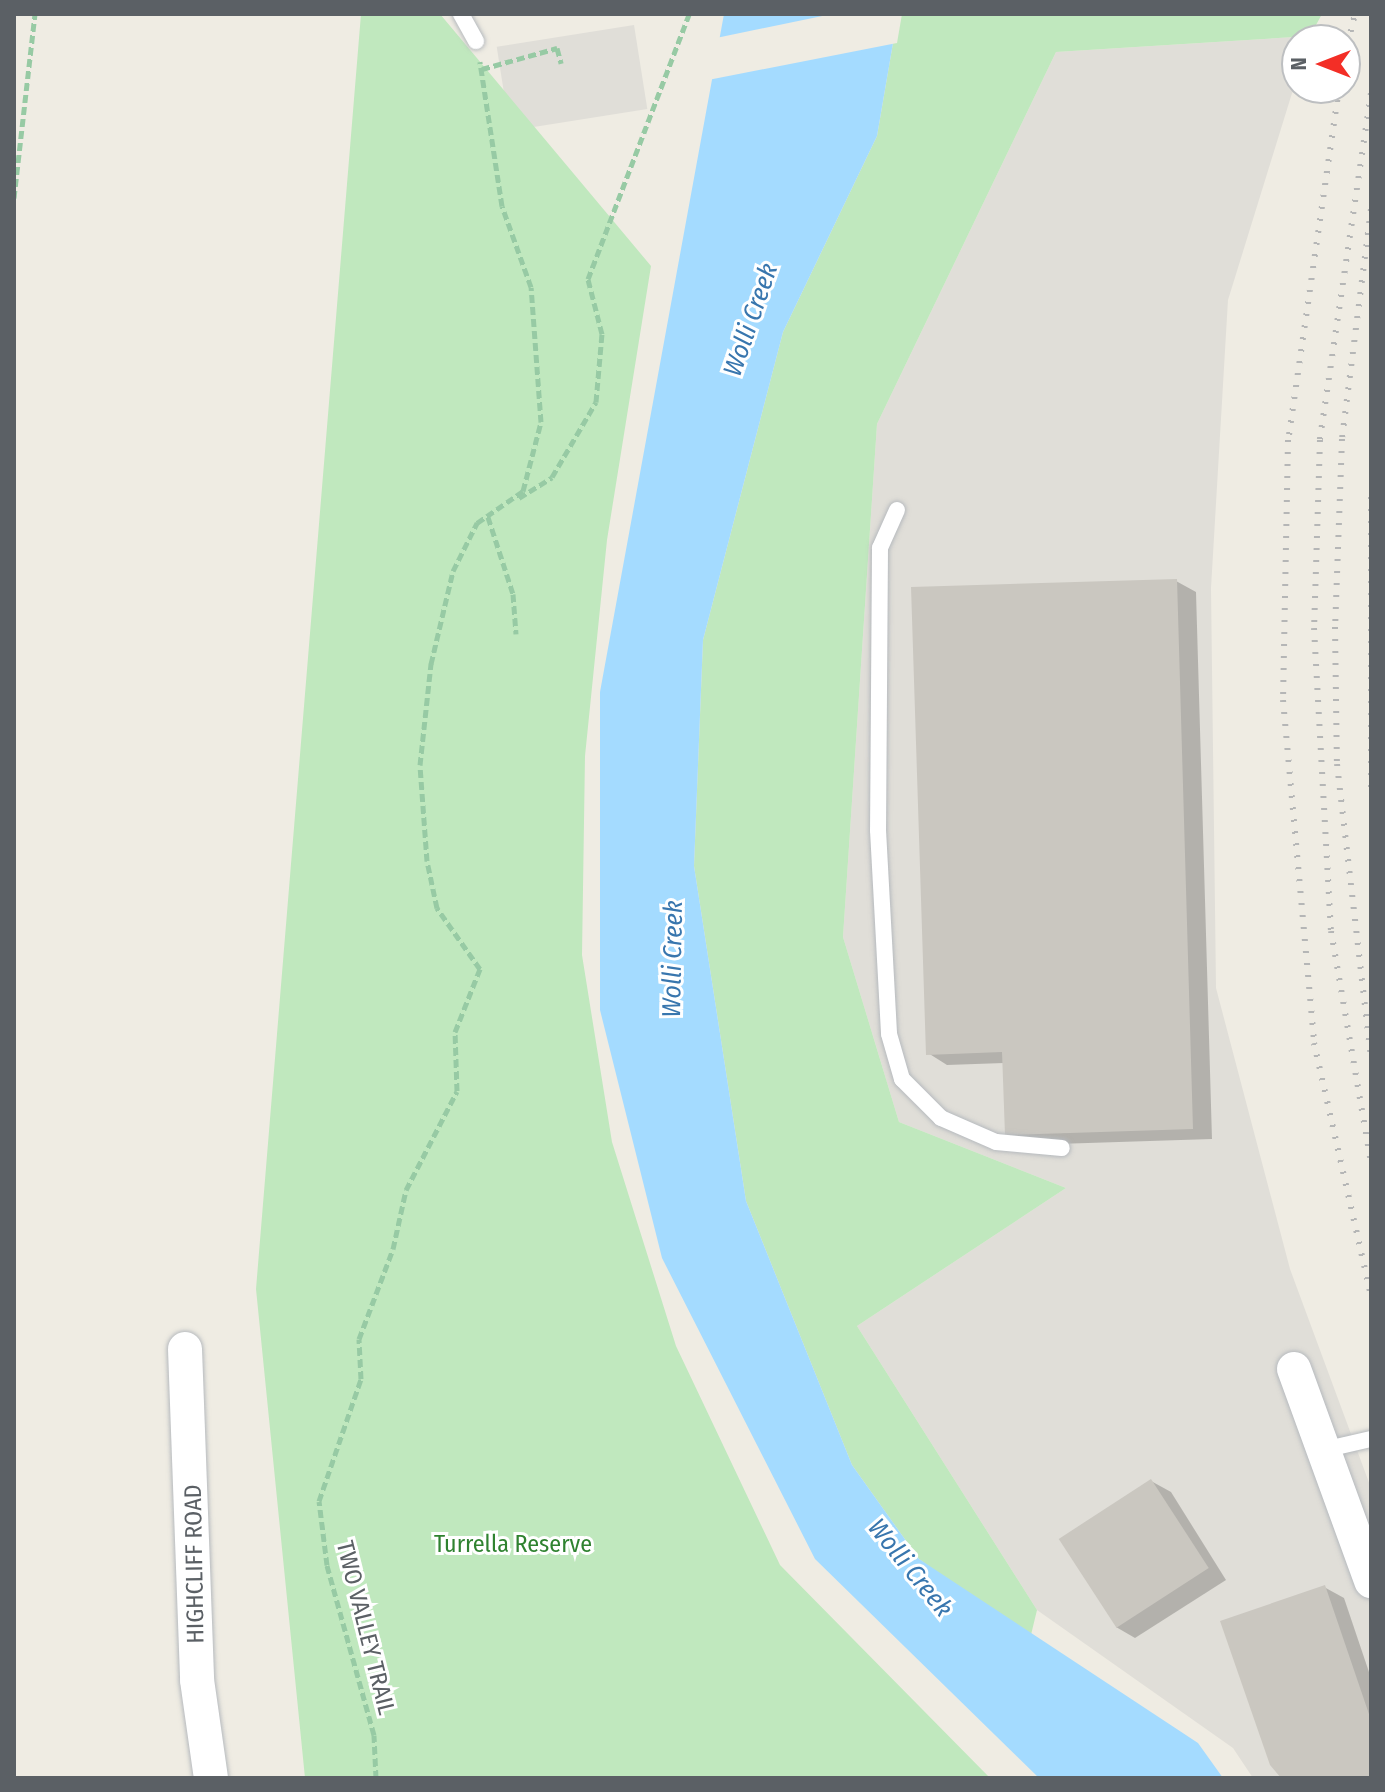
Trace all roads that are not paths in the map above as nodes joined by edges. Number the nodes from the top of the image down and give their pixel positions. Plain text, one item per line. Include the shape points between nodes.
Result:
1 (461, 14) edge
2 (476, 41) road end
3 (897, 510) dead end
4 (1062, 1148) dead end
5 (185, 1349) dead end
6 (1294, 1369) dead end
7 (1371, 1439) edge
8 (1323, 1450) junction
9 (1371, 1581) edge
10 (211, 1778) edge

1 - 2 lane
3 - 4 lane via 880,548 878,830 889,1034 902,1079 941,1118 996,1142
5 - 10 street, HIGHCLIFF ROAD via 197,1680
6 - 8 street
7 - 8 lane
8 - 9 street

